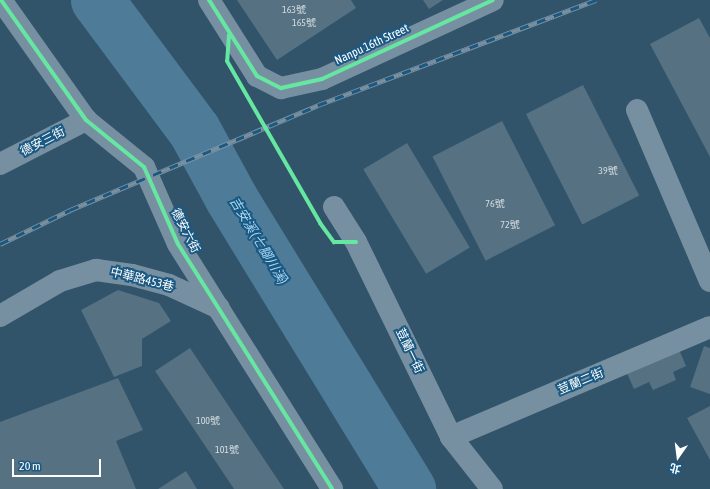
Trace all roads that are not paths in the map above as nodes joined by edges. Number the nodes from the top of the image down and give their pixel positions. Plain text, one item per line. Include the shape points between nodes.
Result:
1 (1, 0) edge
2 (209, 0) edge
3 (493, 0) edge
4 (637, 110) dead end
5 (86, 120) junction
6 (0, 164) edge
7 (334, 207) dead end
8 (710, 281) edge
9 (220, 308) junction
10 (0, 316) edge
11 (710, 327) edge
12 (451, 437) junction
13 (332, 489) edge
14 (492, 489) edge

1 - 5 street, 德安六街
2 - 3 street, Nanpu 16th Street via 257,76 281,88 322,79
4 - 8 street
5 - 6 street, 德安三街
5 - 9 street, 德安六街 via 144,167 178,244
7 - 12 street, 荳蘭一街 via 356,242
9 - 10 street, 中華路453巷 via 170,285 132,275 96,270 60,281
9 - 13 street, 德安六街
11 - 12 street, 荳蘭二街
12 - 14 street, 荳蘭一街

